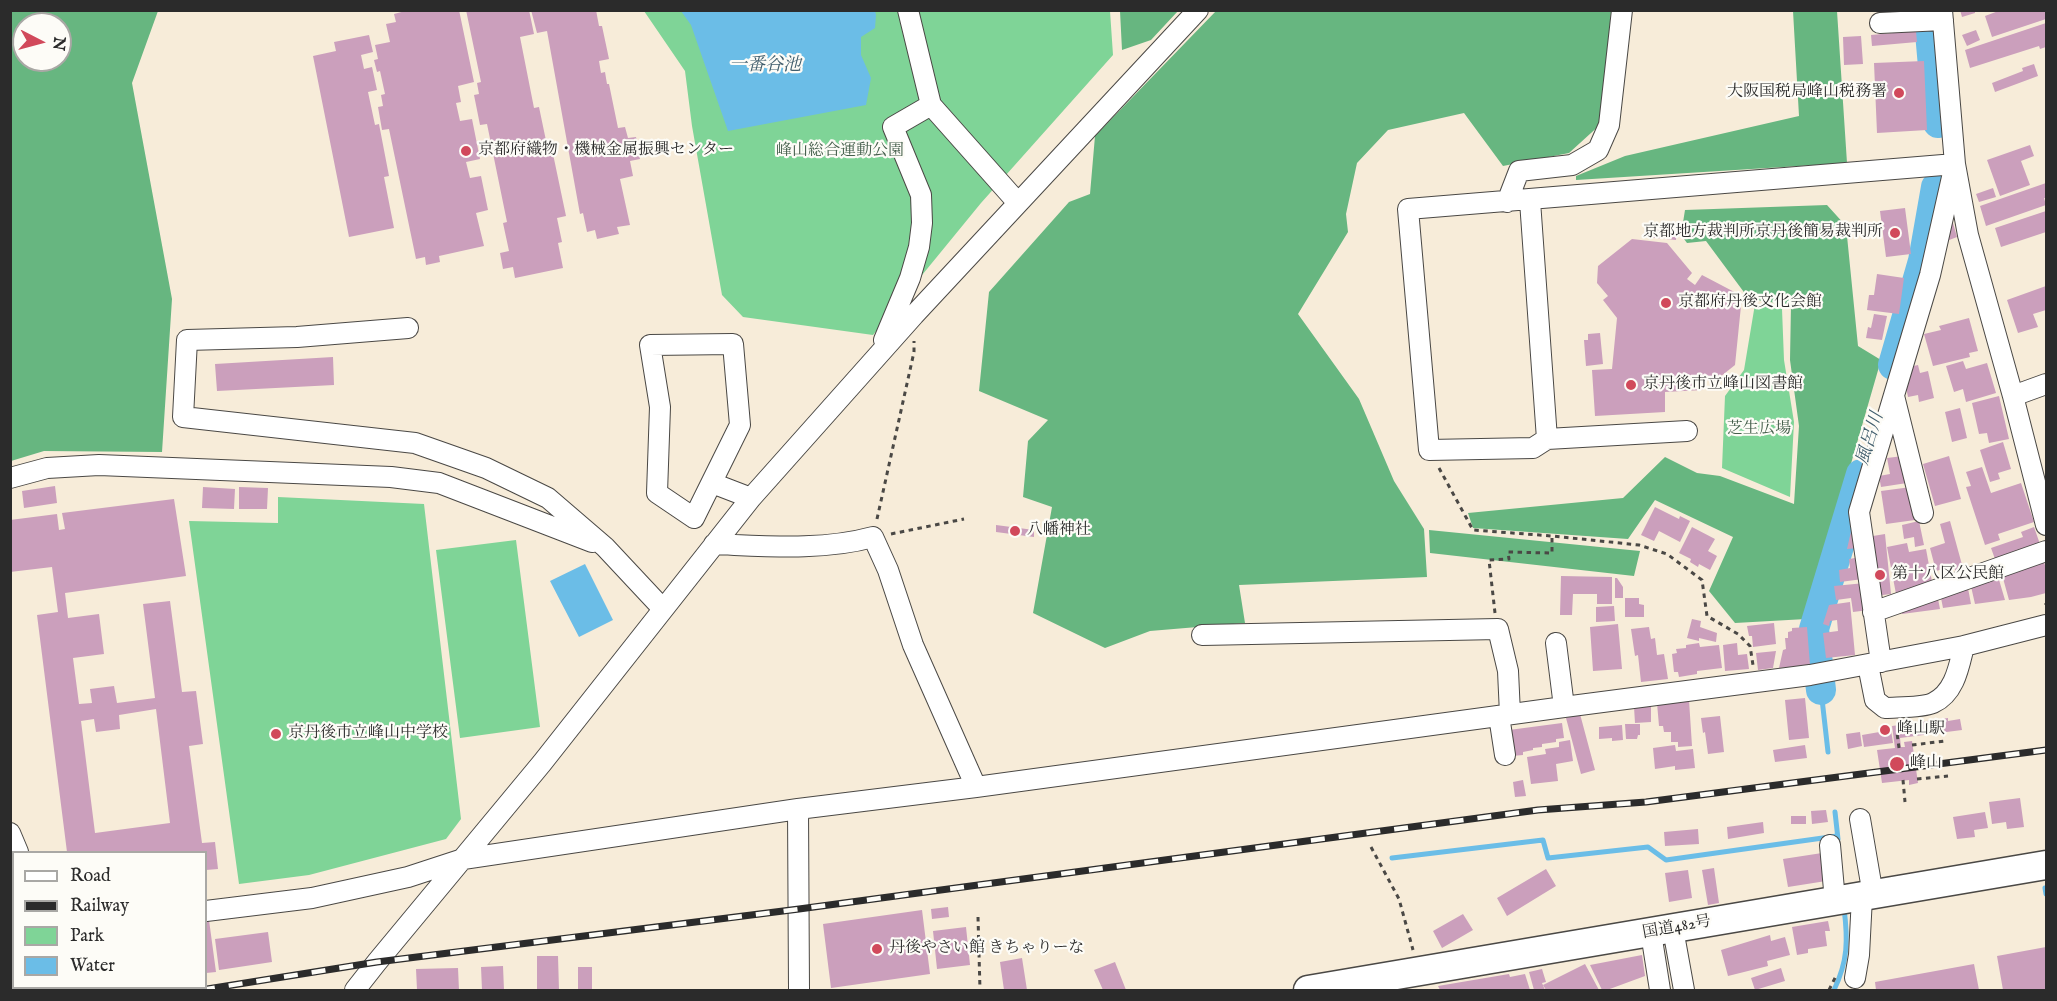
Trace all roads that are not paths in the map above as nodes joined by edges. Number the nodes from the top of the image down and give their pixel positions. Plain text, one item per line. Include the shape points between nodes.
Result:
1 (908, 10) edge
2 (1198, 10) edge
3 (1622, 10) edge
4 (1942, 15) edge
5 (1880, 24) dead end
6 (932, 105) junction
7 (1955, 164) junction
8 (1530, 201) junction
9 (1507, 202) junction
10 (1018, 203) junction
11 (408, 328) dead end
12 (878, 355) junction
13 (2046, 384) edge
14 (1894, 393) junction
15 (2013, 396) junction
16 (1688, 431) dead end
17 (1546, 439) junction
18 (10, 478) edge
19 (712, 483) junction
20 (751, 498) junction
21 (1923, 513) dead end
22 (2046, 525) edge
23 (714, 544) junction
24 (605, 547) junction
25 (2046, 551) edge
26 (663, 609) junction
27 (1873, 612) junction
28 (2046, 625) edge
29 (1202, 635) dead end
30 (1556, 643) dead end
31 (1964, 646) junction
32 (1875, 663) junction
33 (1564, 707) junction
34 (1504, 715) junction
35 (1505, 755) dead end
36 (976, 787) junction
37 (798, 809) junction
38 (1860, 819) dead end
39 (10, 833) edge
40 (1830, 845) dead end
41 (18, 851) edge
42 (463, 859) junction
43 (2046, 866) edge
44 (1857, 898) junction
45 (207, 911) edge
46 (1662, 931) junction
47 (1847, 973) road end
48 (355, 990) edge
49 (799, 990) edge
50 (1308, 990) edge
51 (1660, 990) edge
52 (1684, 990) edge

1 - 6 street
2 - 10 street
3 - 9 street via 1609,125 1598,150 1572,165 1519,171
4 - 5 street
4 - 7 street
6 - 10 street
6 - 12 street via 892,127 921,195 922,223 910,278
7 - 8 street
7 - 14 street via 1930,275
7 - 15 street via 1968,235
8 - 9 street
8 - 17 street
9 - 17 street via 1408,209 1429,450 1533,448
10 - 12 street
11 - 24 street via 187,340 183,417 415,443 486,468 548,498
12 - 20 street
13 - 15 street
14 - 21 street
14 - 27 street via 1859,512
15 - 22 street
16 - 17 street
18 - 24 street via 47,468 99,465 391,477 439,483
19 - 19 street via 740,425 733,345 650,345 660,407 657,493 694,518
19 - 20 street
20 - 23 street
23 - 26 street
23 - 36 street via 788,546 855,543 873,537 913,645
24 - 26 street
25 - 27 street
26 - 42 street
27 - 32 street
28 - 31 street
29 - 34 street via 1498,629 1508,671
30 - 33 street
31 - 32 street
31 - 32 street via 1948,692 1932,704 1885,708 1875,700
32 - 33 street via 1756,683
33 - 34 street
34 - 35 street
34 - 36 street
36 - 37 street
37 - 42 street
37 - 49 street
38 - 44 street
39 - 41 street
40 - 44 street
42 - 45 street via 408,877 312,898
42 - 48 street
43 - 44 highway, 国道482号
44 - 46 highway, 国道482号
44 - 47 street via 1859,955
46 - 50 highway, 国道482号
46 - 51 street
46 - 52 street

